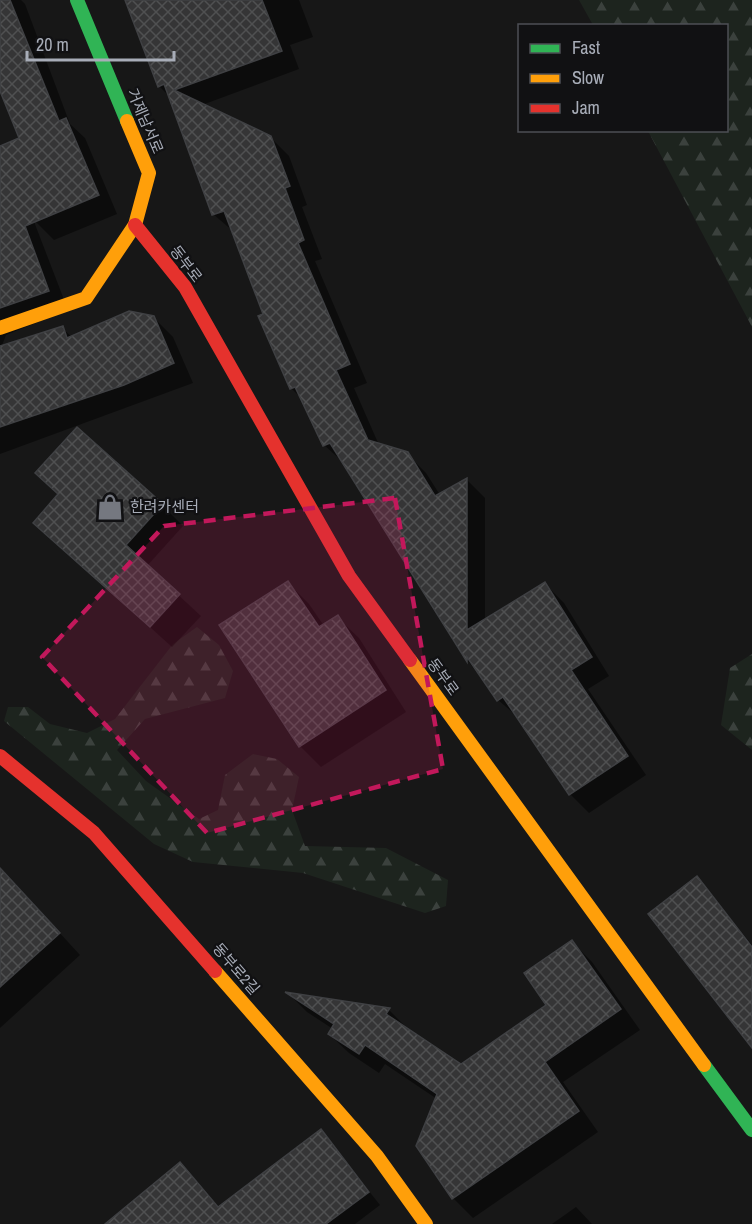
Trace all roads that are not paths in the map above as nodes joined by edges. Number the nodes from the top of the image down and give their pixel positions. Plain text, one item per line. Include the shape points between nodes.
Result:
1 (77, 0) edge
2 (135, 225) junction
3 (0, 328) edge
4 (0, 756) edge
5 (752, 1130) edge
6 (426, 1224) edge

1 - 2 street, 거제남서로 via 149,173
2 - 3 street, 거제남서로 via 86,298
2 - 5 street, 동부로 via 184,287 349,576
4 - 6 street, 동부로2길 via 94,833 377,1156

